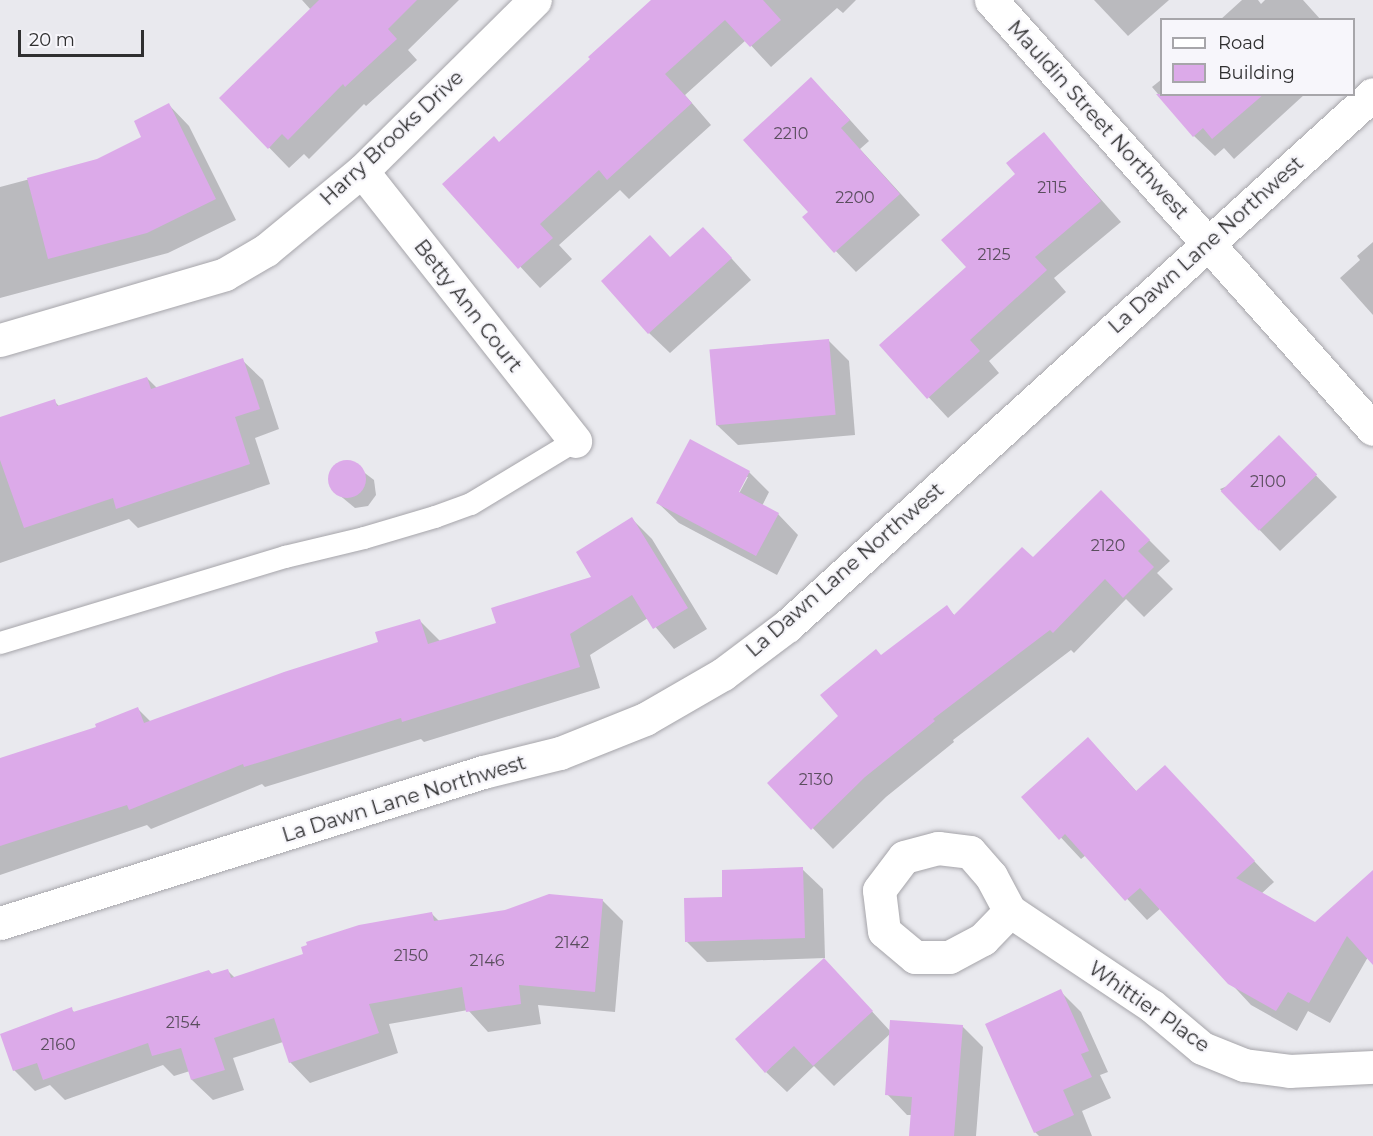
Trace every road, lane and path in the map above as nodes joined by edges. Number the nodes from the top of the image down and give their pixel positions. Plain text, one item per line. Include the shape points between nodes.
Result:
1 (535, 0) edge
2 (991, 0) edge
3 (1373, 94) edge
4 (362, 171) junction
5 (1208, 244) junction
6 (0, 340) edge
7 (1373, 429) edge
8 (575, 441) joint
9 (0, 642) edge
10 (1010, 911) dead end
11 (0, 923) edge
12 (1373, 1067) edge

1 - 4 street, Harry Brooks Drive
2 - 5 street, Mauldin Street Northwest
3 - 5 street, La Dawn Lane Northwest
4 - 6 street, Harry Brooks Drive via 266,250 225,274
4 - 8 street, Betty Ann Court
5 - 7 street, Mauldin Street Northwest
5 - 11 street, La Dawn Lane Northwest via 787,626 723,674 645,719 560,753 483,772
8 - 9 lane via 471,504 435,517
10 - 12 street, Whittier Place via 1152,1006 1202,1048 1244,1065 1290,1071

